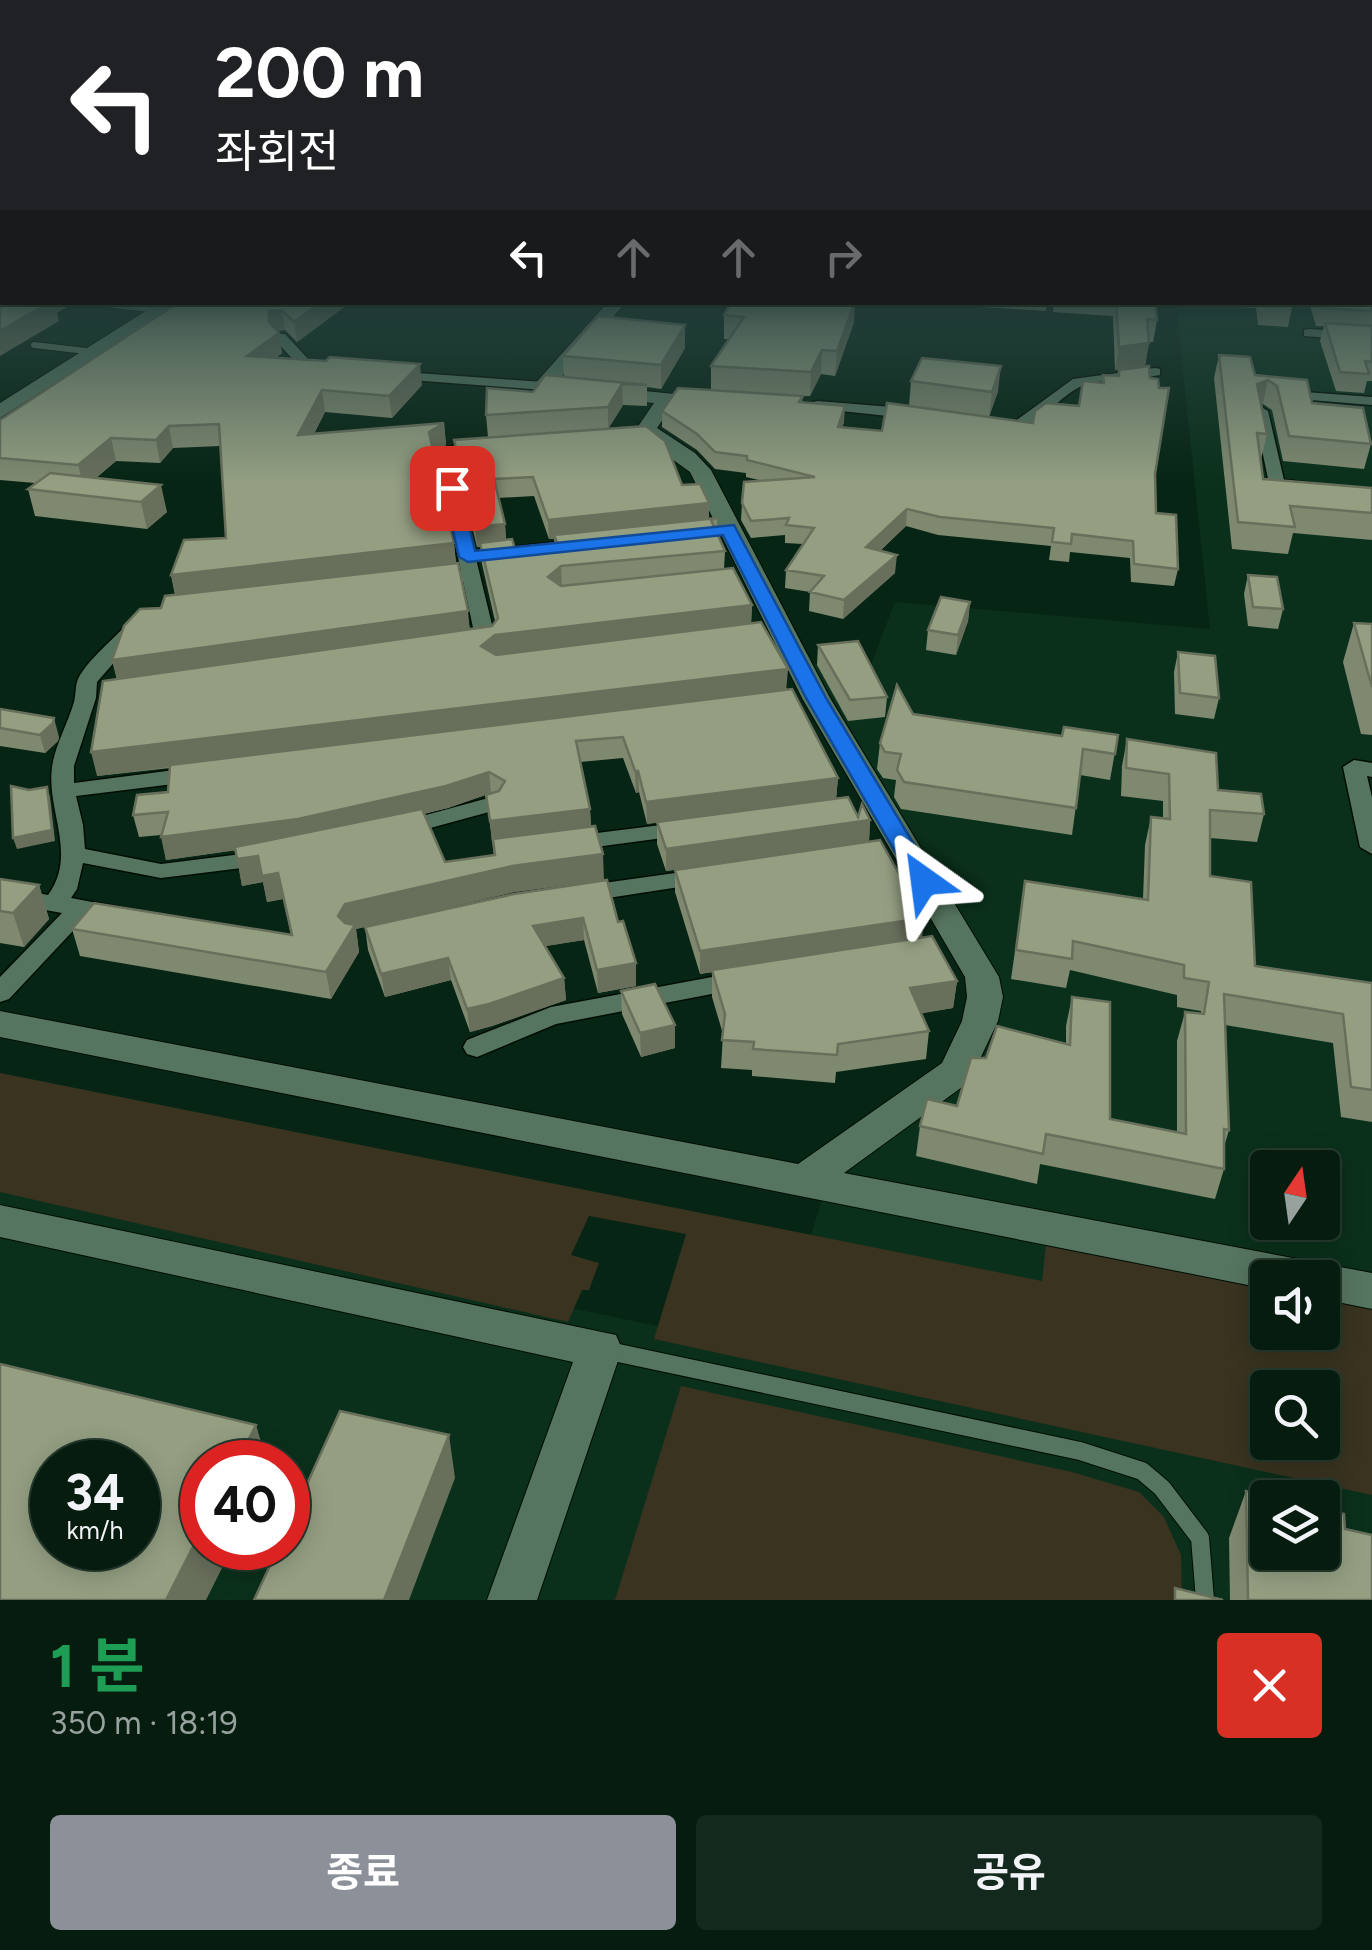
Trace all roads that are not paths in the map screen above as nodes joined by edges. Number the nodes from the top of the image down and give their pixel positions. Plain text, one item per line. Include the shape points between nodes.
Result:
1 (124, 334) edge
2 (590, 334) edge
3 (1320, 334) edge
4 (280, 337) edge
5 (1372, 337) edge
6 (34, 346) dead end
7 (95, 352) junction
8 (347, 372) edge
9 (1155, 372) dead end
10 (366, 373) edge
11 (543, 386) junction
12 (1290, 394) edge
13 (1372, 401) edge
14 (799, 404) edge
15 (1261, 411) edge
16 (0, 412) edge
17 (930, 416) edge
18 (988, 427) edge
19 (496, 446) edge
20 (1315, 487) edge
21 (598, 543) edge
22 (469, 566) junction
23 (414, 582) edge
24 (148, 612) edge
25 (448, 647) edge
26 (1372, 770) edge
27 (219, 771) edge
28 (63, 791) junction
29 (492, 804) edge
30 (710, 826) edge
31 (380, 834) edge
32 (545, 847) edge
33 (1372, 847) edge
34 (73, 854) junction
35 (286, 855) edge
36 (729, 873) edge
37 (0, 894) edge
38 (554, 898) edge
39 (54, 904) junction
40 (81, 908) junction
41 (139, 919) edge
42 (965, 946) junction
43 (926, 952) edge
44 (770, 976) edge
45 (0, 993) edge
46 (0, 1024) edge
47 (477, 1047) dead end
48 (804, 1181) junction
49 (0, 1220) edge
50 (1250, 1268) edge
51 (1340, 1285) edge
52 (1372, 1291) edge
53 (600, 1348) junction
54 (512, 1600) edge
55 (1205, 1600) edge

1 - 7 street
2 - 11 street
3 - 5 street
4 - 8 street via 305,364
6 - 7 lane
7 - 16 street
9 - 18 street via 1078,382 1018,426
10 - 11 street
11 - 42 street via 674,396 642,436 693,459 719,530 806,699 894,850
12 - 13 street
14 - 17 street
15 - 20 street via 1276,484
19 - 22 street via 443,454
21 - 22 street
22 - 23 street
22 - 25 street via 486,641
24 - 28 street via 87,682 95,697 63,766
26 - 33 street via 1354,768
27 - 28 street
28 - 34 street
29 - 31 street
30 - 32 street
34 - 35 street via 162,871
34 - 39 street via 65,890
36 - 38 street
37 - 39 street
39 - 40 street
40 - 41 street
40 - 45 street
42 - 43 street
42 - 48 street via 985,998 972,1045 956,1072
44 - 47 street via 551,1016
46 - 48 street
48 - 50 street
49 - 53 street
51 - 52 street
53 - 54 street
53 - 55 lane via 1080,1451 1142,1471 1200,1538

